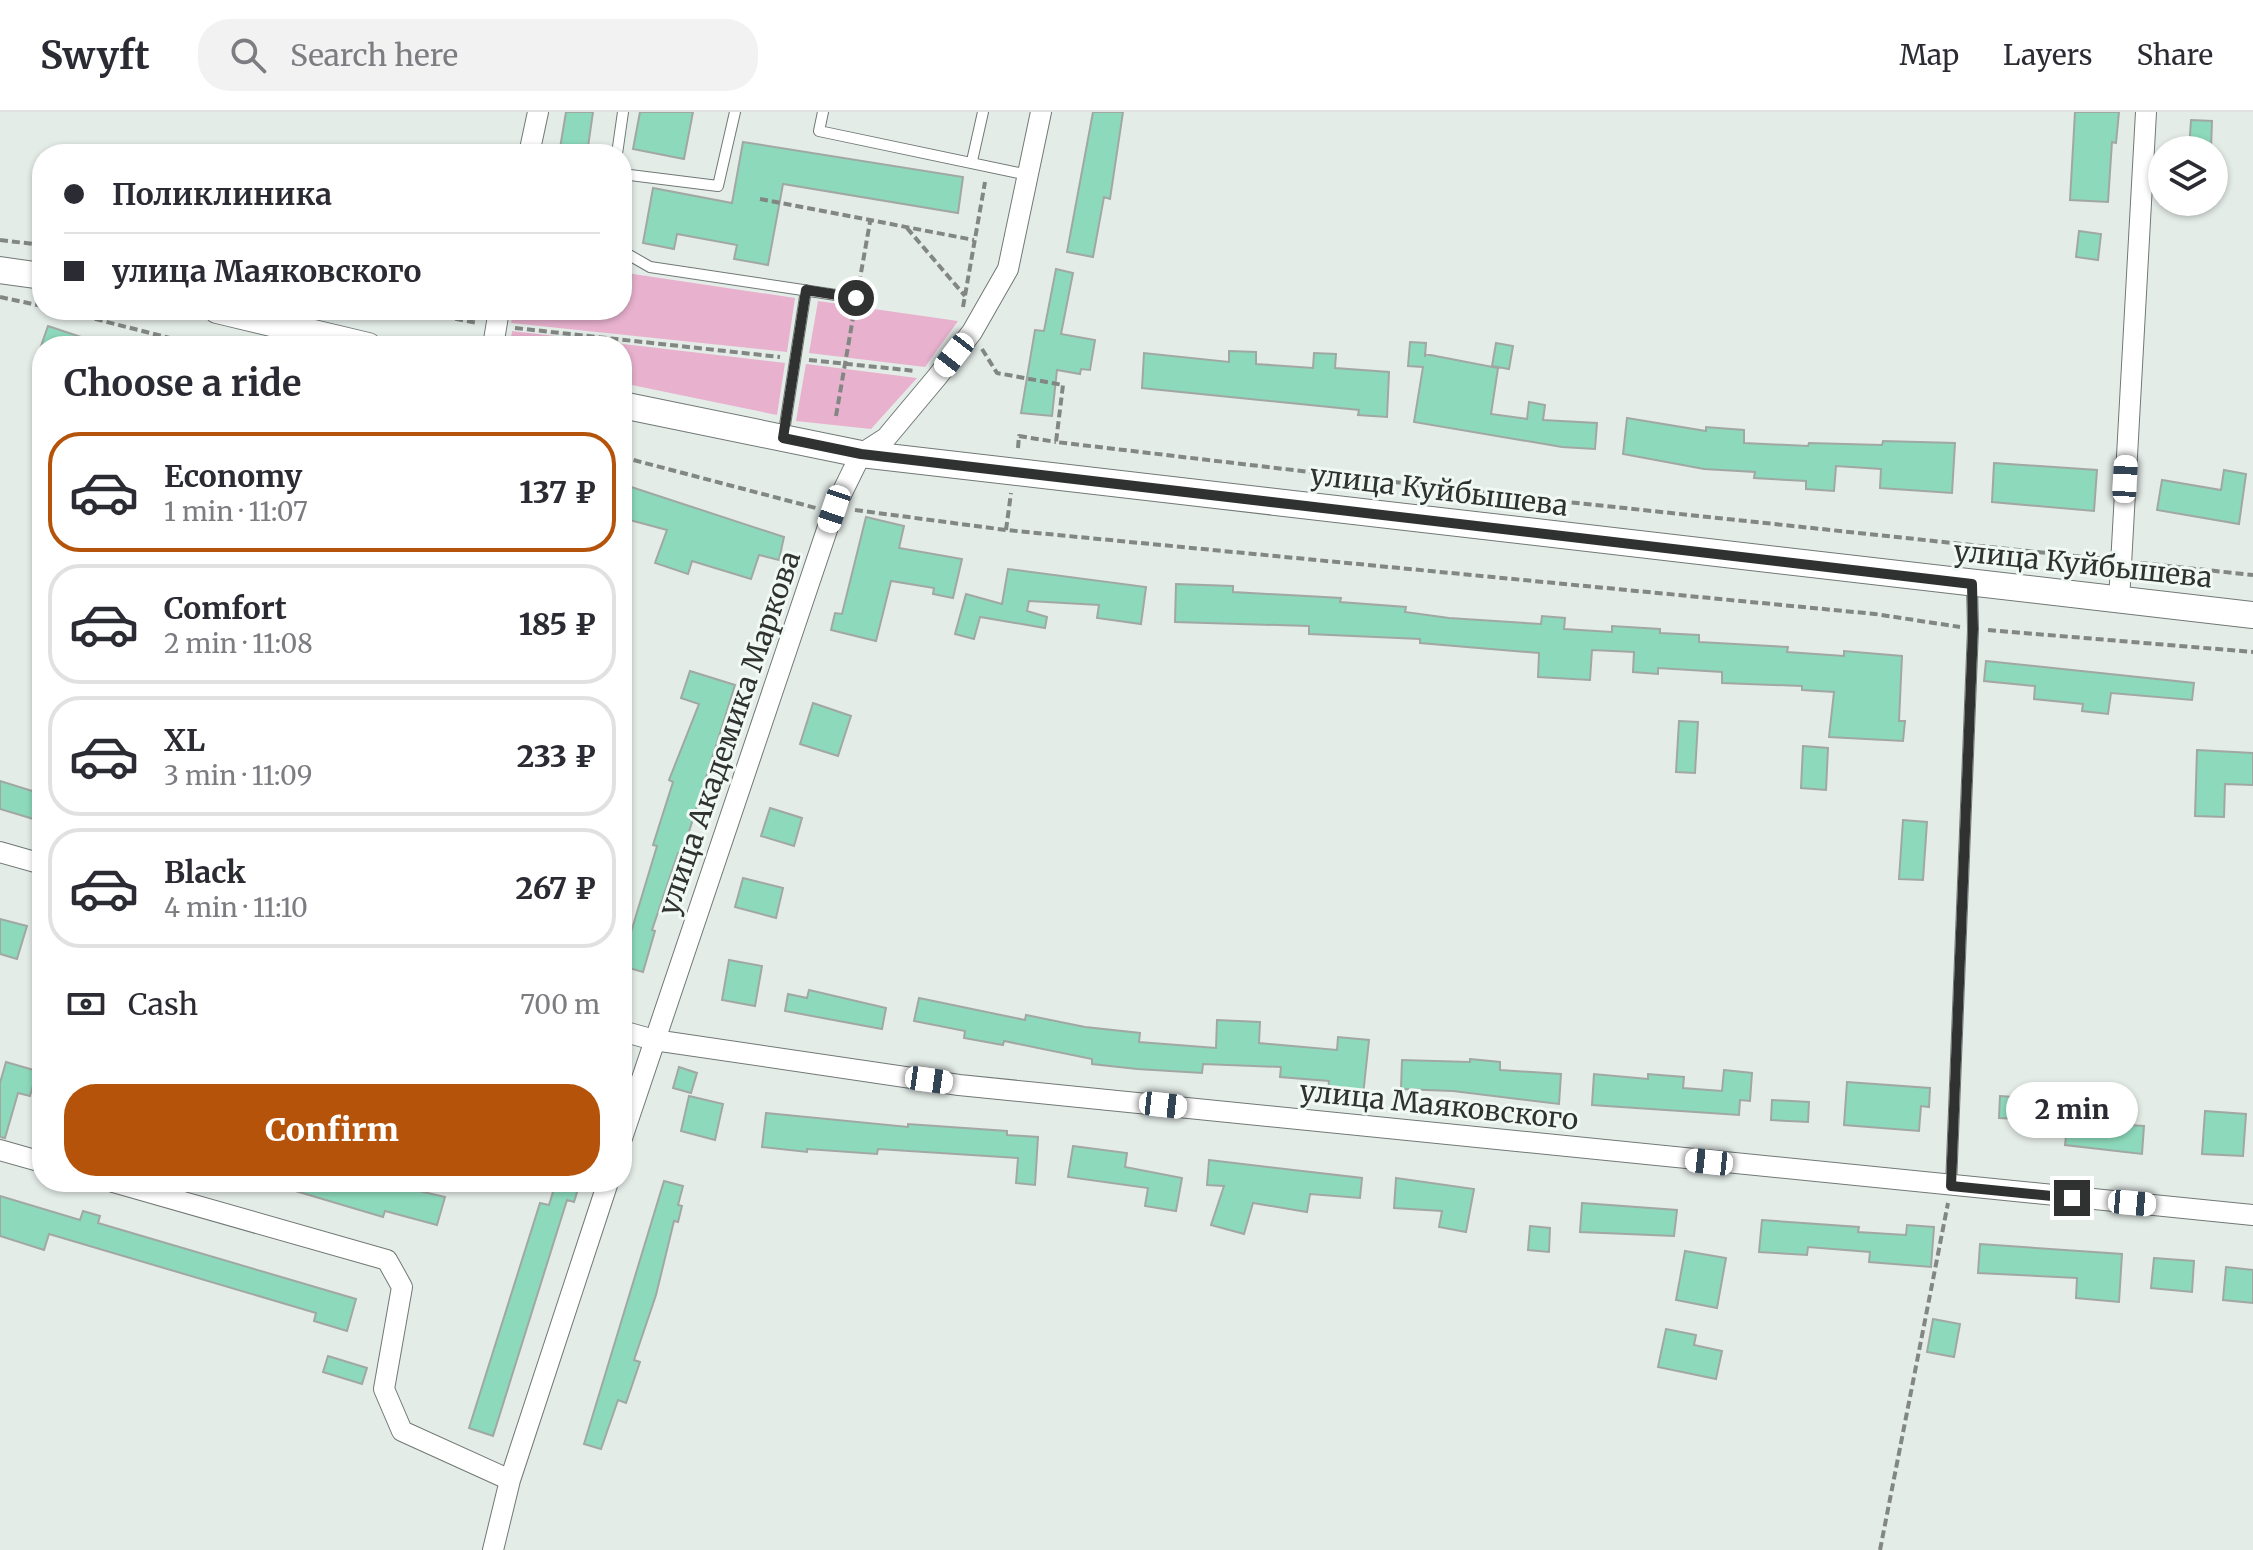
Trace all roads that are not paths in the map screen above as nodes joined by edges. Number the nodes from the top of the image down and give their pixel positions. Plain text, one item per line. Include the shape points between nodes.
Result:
1 (538, 112) edge
2 (623, 112) edge
3 (735, 112) edge
4 (823, 112) edge
5 (983, 112) edge
6 (1041, 112) edge
7 (2146, 112) edge
8 (531, 144) edge
9 (618, 144) edge
10 (972, 161) junction
11 (632, 175) edge
12 (1028, 175) junction
13 (632, 257) edge
14 (0, 270) edge
15 (32, 275) edge
16 (806, 290) junction
17 (856, 298) road end
18 (259, 320) edge
19 (326, 336) edge
20 (632, 407) edge
21 (783, 438) junction
22 (861, 454) junction
23 (1972, 584) junction
24 (2119, 601) junction
25 (2253, 615) edge
26 (0, 852) edge
27 (32, 861) edge
28 (632, 1034) edge
29 (654, 1040) junction
30 (632, 1107) edge
31 (0, 1150) edge
32 (32, 1159) edge
33 (1951, 1186) junction
34 (148, 1192) edge
35 (605, 1192) edge
36 (2253, 1215) edge
37 (510, 1480) junction
38 (493, 1550) edge

1 - 8 street
2 - 9 lane
3 - 11 lane via 718,186
4 - 10 lane via 819,131
5 - 10 lane
6 - 12 street, улица Академика Маркова
7 - 24 street
10 - 12 lane
12 - 22 street, улица Академика Маркова via 1008,269 972,332 886,438
13 - 16 lane via 650,267
14 - 15 street
16 - 17 lane
16 - 21 lane
18 - 19 street
20 - 21 street, улица Куйбышева
21 - 22 street, улица Куйбышева
22 - 23 street, улица Куйбышева
22 - 29 street, улица Академика Маркова
23 - 24 street, улица Куйбышева
23 - 33 lane
24 - 25 street, улица Куйбышева
26 - 27 street
28 - 29 street, улица Маяковского
29 - 30 street, улица Академика Маркова
29 - 33 street, улица Маяковского via 959,1085
31 - 32 street
33 - 36 street, улица Маяковского
34 - 37 street via 387,1260 402,1287 384,1389 402,1431
35 - 37 street
37 - 38 street

